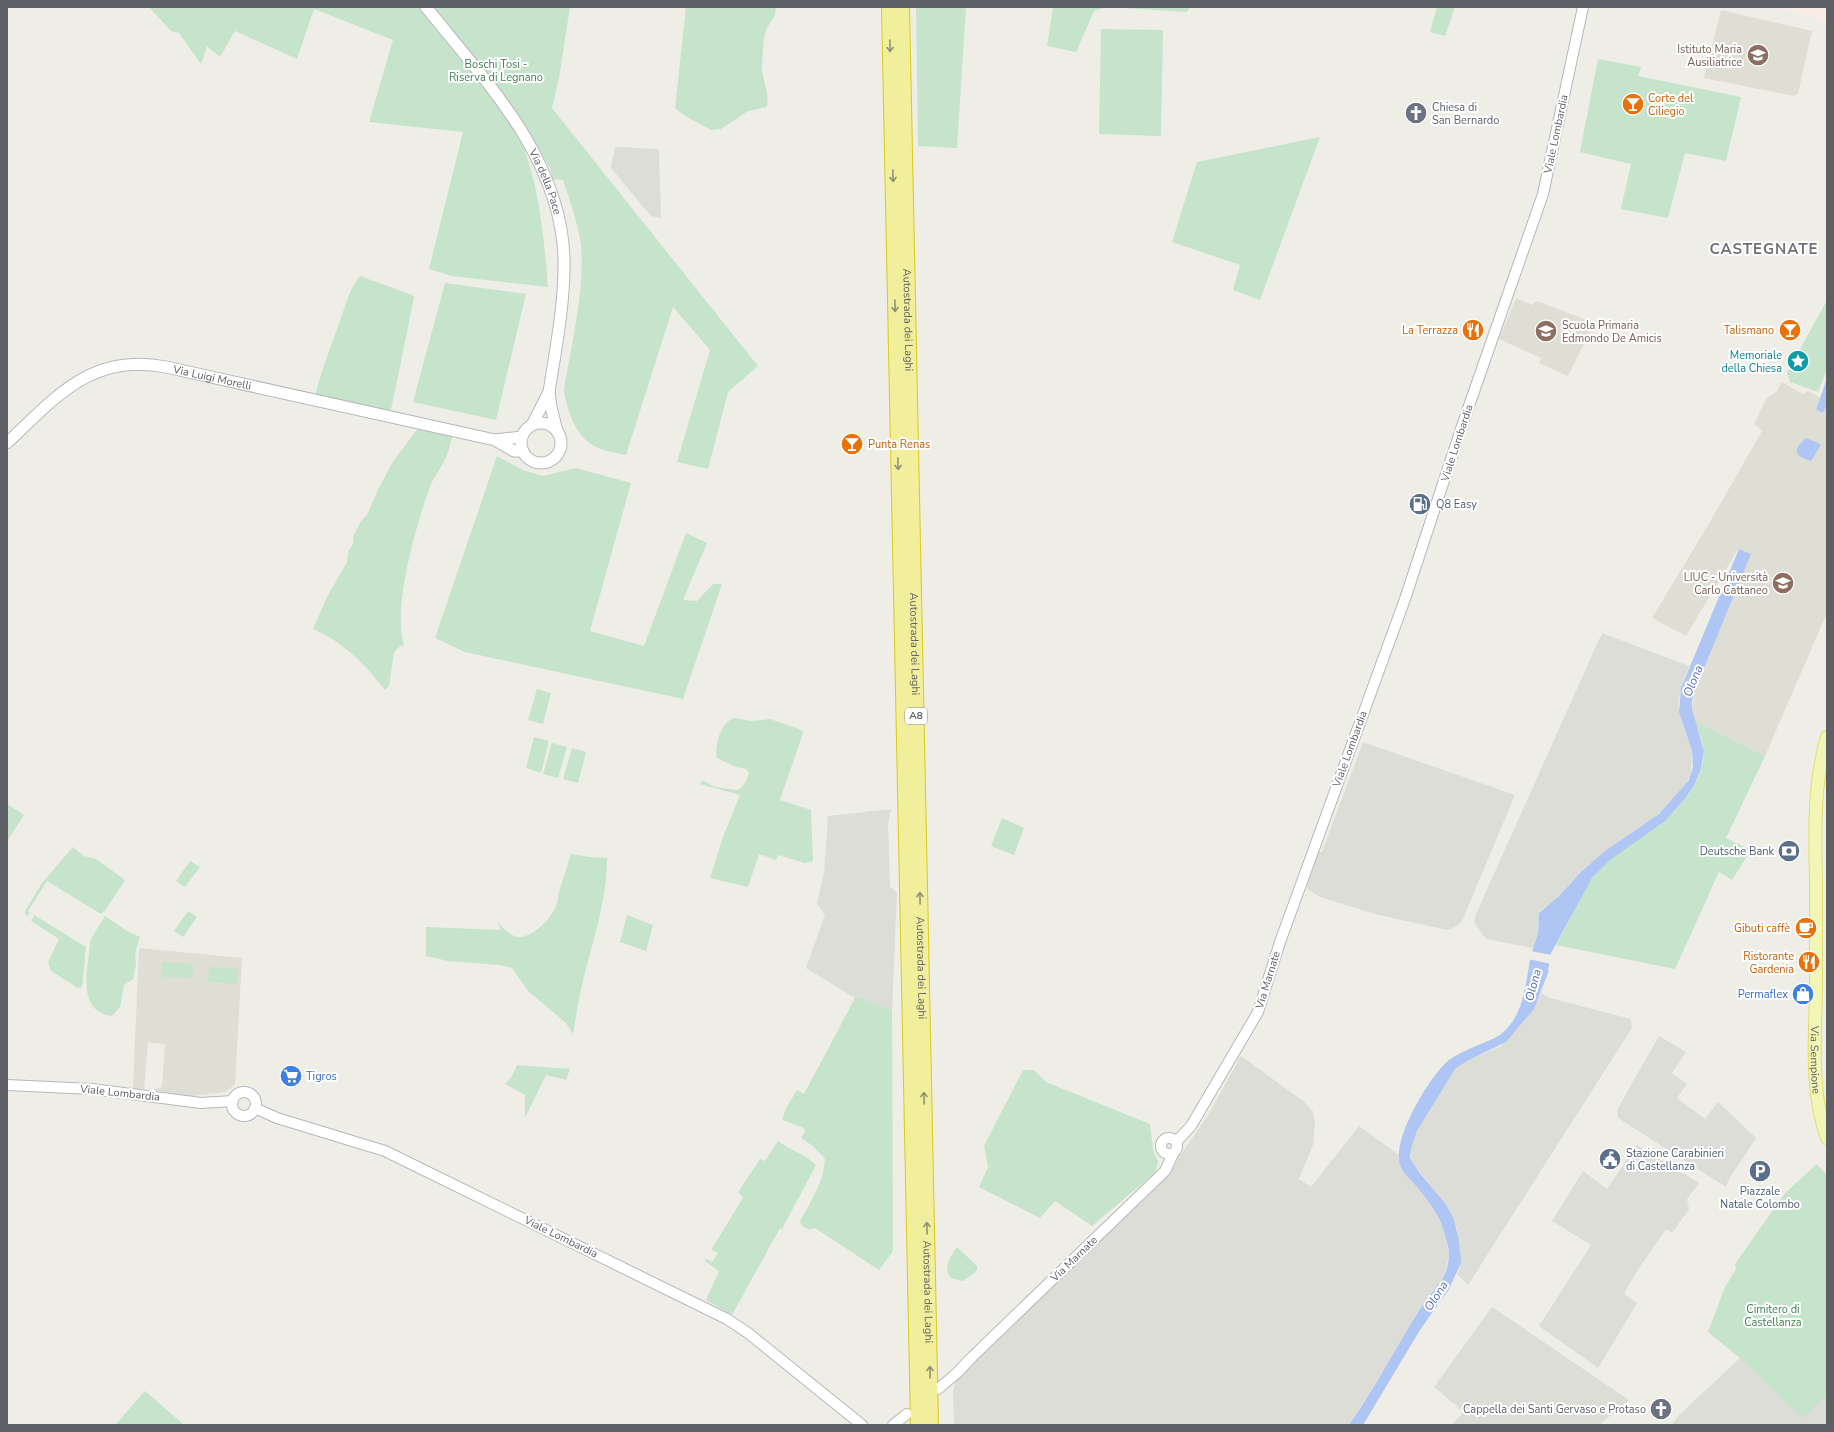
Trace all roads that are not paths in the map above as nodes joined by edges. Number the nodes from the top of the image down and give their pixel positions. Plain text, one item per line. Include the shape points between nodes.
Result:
1 (426, 7) edge
2 (890, 7) edge
3 (902, 7) edge
4 (1583, 7) edge
5 (549, 392) junction
6 (532, 425) junction
7 (557, 430) junction
8 (522, 437) junction
9 (495, 440) junction
10 (7, 443) edge
11 (523, 451) junction
12 (1827, 737) edge
13 (1298, 894) joint
14 (7, 1085) edge
15 (233, 1101) junction
16 (255, 1108) junction
17 (1827, 1138) edge
18 (1176, 1142) junction
19 (1173, 1154) junction
20 (938, 1388) dead end
21 (842, 1410) junction
22 (907, 1414) dead end
23 (852, 1425) edge
24 (862, 1425) edge
25 (893, 1425) edge
26 (918, 1425) edge
27 (931, 1425) edge

1 - 5 main road, Via della Pace via 518,123 536,154 552,196 562,237 564,277
2 -> 26 highway, Autostrada dei Laghi / A8
27 -> 3 highway, Autostrada dei Laghi / A8
4 - 13 street, Viale Lombardia via 1543,194 1405,599
5 - 6 main road, Via della Pace
5 - 7 main road, Via della Pace
6 - 7 main road via 545,424
6 - 8 main road
7 - 11 main road via 561,446 556,457 550,461 531,461
8 - 9 main road
8 - 11 main road
9 - 10 main road, Via Luigi Morelli via 166,367 136,364 106,368 71,384
9 - 11 main road via 514,451
12 - 17 main road, Via Sempione via 1817,794 1816,1004 1816,1088 1820,1116
13 - 18 street, Via Marnate via 1258,1012 1191,1126
14 - 15 street, Viale Lombardia via 92,1089 201,1103
15 - 16 street via 235,1110 240,1114 251,1114
15 - 16 street, Viale Lombardia via 238,1094 249,1093 256,1100
16 - 21 street, Viale Lombardia via 277,1118 385,1152 727,1319 748,1333
18 - 19 street, Via Marnate via 1177,1148
18 - 19 street via 1168,1138 1160,1144 1164,1153
19 - 20 street, Via Marnate via 1165,1171 957,1373
21 - 23 street, Viale Lombardia
21 - 24 street, Viale Lombardia
22 - 25 street

